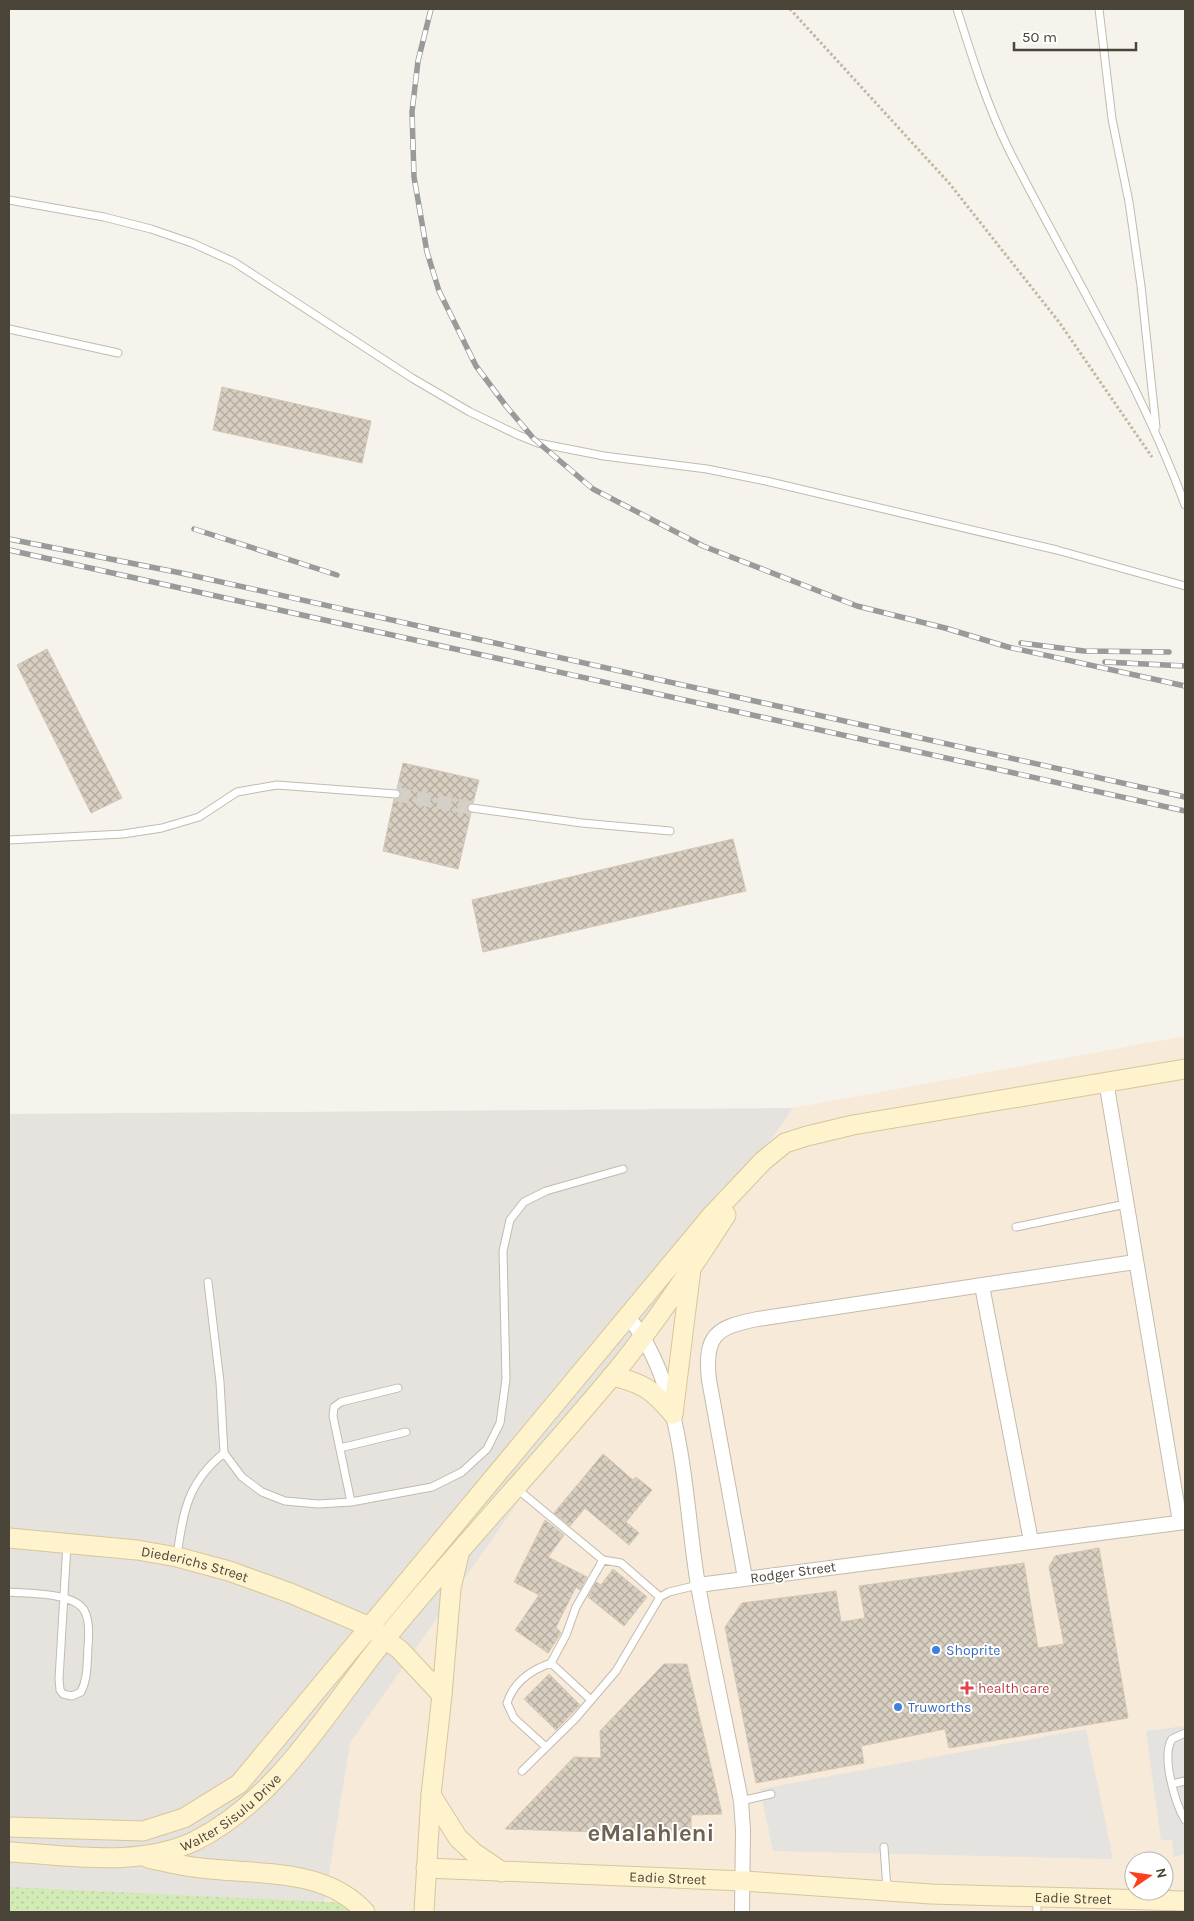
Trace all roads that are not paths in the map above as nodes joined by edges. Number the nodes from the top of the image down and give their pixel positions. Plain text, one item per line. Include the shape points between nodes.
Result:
1 (957, 9) edge
2 (1098, 9) edge
3 (9, 200) edge
4 (9, 329) edge
5 (118, 353) dead end
6 (1156, 433) junction
7 (1185, 505) edge
8 (1185, 586) edge
9 (396, 794) tunnel mouth
10 (472, 808) tunnel mouth
11 (670, 831) dead end
12 (9, 840) edge
13 (1185, 1069) edge
14 (1106, 1081) junction
15 (623, 1169) dead end
16 (740, 1185) junction
17 (1126, 1204) junction
18 (1016, 1227) dead end
19 (1135, 1262) junction
20 (692, 1267) junction
21 (208, 1282) dead end
22 (982, 1286) junction
23 (628, 1318) junction
24 (643, 1335) junction
25 (612, 1376) junction
26 (398, 1388) dead end
27 (673, 1414) junction
28 (406, 1432) dead end
29 (340, 1448) junction
30 (224, 1453) junction
31 (515, 1487) junction
32 (351, 1502) junction
33 (1183, 1522) edge
34 (9, 1538) edge
35 (1031, 1541) junction
36 (67, 1544) junction
37 (460, 1552) junction
38 (177, 1556) junction
39 (603, 1560) junction
40 (745, 1578) junction
41 (698, 1585) junction
42 (9, 1592) edge
43 (64, 1597) junction
44 (660, 1597) junction
45 (370, 1627) junction
46 (385, 1639) junction
47 (551, 1663) junction
48 (442, 1695) junction
49 (591, 1700) junction
50 (1185, 1733) edge
51 (546, 1747) junction
52 (522, 1771) dead end
53 (1185, 1781) edge
54 (1172, 1784) junction
55 (771, 1794) dead end
56 (432, 1795) junction
57 (741, 1801) junction
58 (1185, 1820) edge
59 (9, 1827) edge
60 (884, 1847) dead end
61 (9, 1852) edge
62 (137, 1856) junction
63 (426, 1868) junction
64 (502, 1872) junction
65 (744, 1882) junction
66 (887, 1892) junction
67 (1185, 1900) edge
68 (1037, 1905) edge
69 (1121, 1906) edge
70 (365, 1912) edge
71 (424, 1912) edge
72 (742, 1912) edge

1 - 6 lane via 980,82 1009,149 1085,289
2 - 6 lane via 1112,119 1129,202 1141,286
3 - 8 lane via 104,217 192,242 234,262 470,412 538,442 604,456 707,469 766,481 1057,550
4 - 5 lane
6 - 7 lane
9 - 12 lane via 277,784 237,792 199,818 162,828 123,834
10 - 11 lane
13 - 14 main road, Walter Sisulu Drive
14 - 16 main road, Walter Sisulu Drive via 807,1136 784,1144
14 - 17 street
15 - 32 lane via 546,1190 524,1202 510,1220 503,1251 506,1379 500,1423 487,1449 462,1472 432,1487
16 - 20 main road, Walter Sisulu Drive via 736,1198
16 - 23 main road, Walter Sisulu Drive
17 - 18 lane
17 - 19 street
19 - 22 street
19 - 33 street
20 - 24 main road, Walter Sisulu Drive
20 - 27 main road
21 - 30 lane via 220,1382
22 - 35 street
22 - 40 street via 758,1319 733,1324 717,1333 707,1360 709,1380
23 - 24 street
23 - 45 main road, Walter Sisulu Drive
24 - 25 main road, Walter Sisulu Drive
24 - 27 street via 664,1382
25 - 27 main road via 650,1389
25 - 31 main road, Walter Sisulu Drive
26 - 29 lane via 340,1402 334,1407
27 - 41 street
28 - 29 lane
29 - 32 lane
30 - 32 lane via 242,1477 262,1492 277,1498 318,1504
30 - 38 lane via 207,1466 196,1482 182,1522
31 - 37 main road, Walter Sisulu Drive
31 - 39 lane
33 - 35 street, Rodger Street
34 - 36 main road, Diederichs Street
35 - 40 street, Rodger Street
36 - 38 main road, Diederichs Street
36 - 43 lane
37 - 46 main road, Walter Sisulu Drive
37 - 48 main road via 451,1588
38 - 45 main road, Diederichs Street via 290,1593
39 - 44 lane via 621,1563
39 - 47 lane via 576,1607
40 - 41 street, Rodger Street
41 - 44 lane
41 - 57 street
42 - 43 lane
43 - 43 lane via 86,1612 89,1628 86,1677 81,1692 72,1696 63,1694 59,1685
44 - 49 lane via 616,1671
45 - 46 main road
45 - 59 main road, Walter Sisulu Drive via 239,1784 210,1804 163,1827 143,1831
46 - 48 main road
46 - 62 main road, Walter Sisulu Drive via 296,1754 255,1799 191,1842
47 - 49 lane
47 - 51 lane via 532,1670 510,1693 507,1703 514,1718
48 - 56 main road
49 - 51 lane
50 - 54 lane via 1177,1735 1169,1743
51 - 52 lane
53 - 54 lane
54 - 58 lane
55 - 57 lane
56 - 63 main road
56 - 64 main road via 458,1838
57 - 65 street
60 - 66 lane
61 - 62 main road, Walter Sisulu Drive
62 - 70 main road via 200,1868 305,1880 337,1890
63 - 64 main road, Eadie Street
63 - 71 main road
64 - 65 main road, Eadie Street
65 - 66 main road, Eadie Street
65 - 72 street
66 - 68 main road, Eadie Street
67 - 69 main road, Eadie Street
68 - 69 main road, Eadie Street

